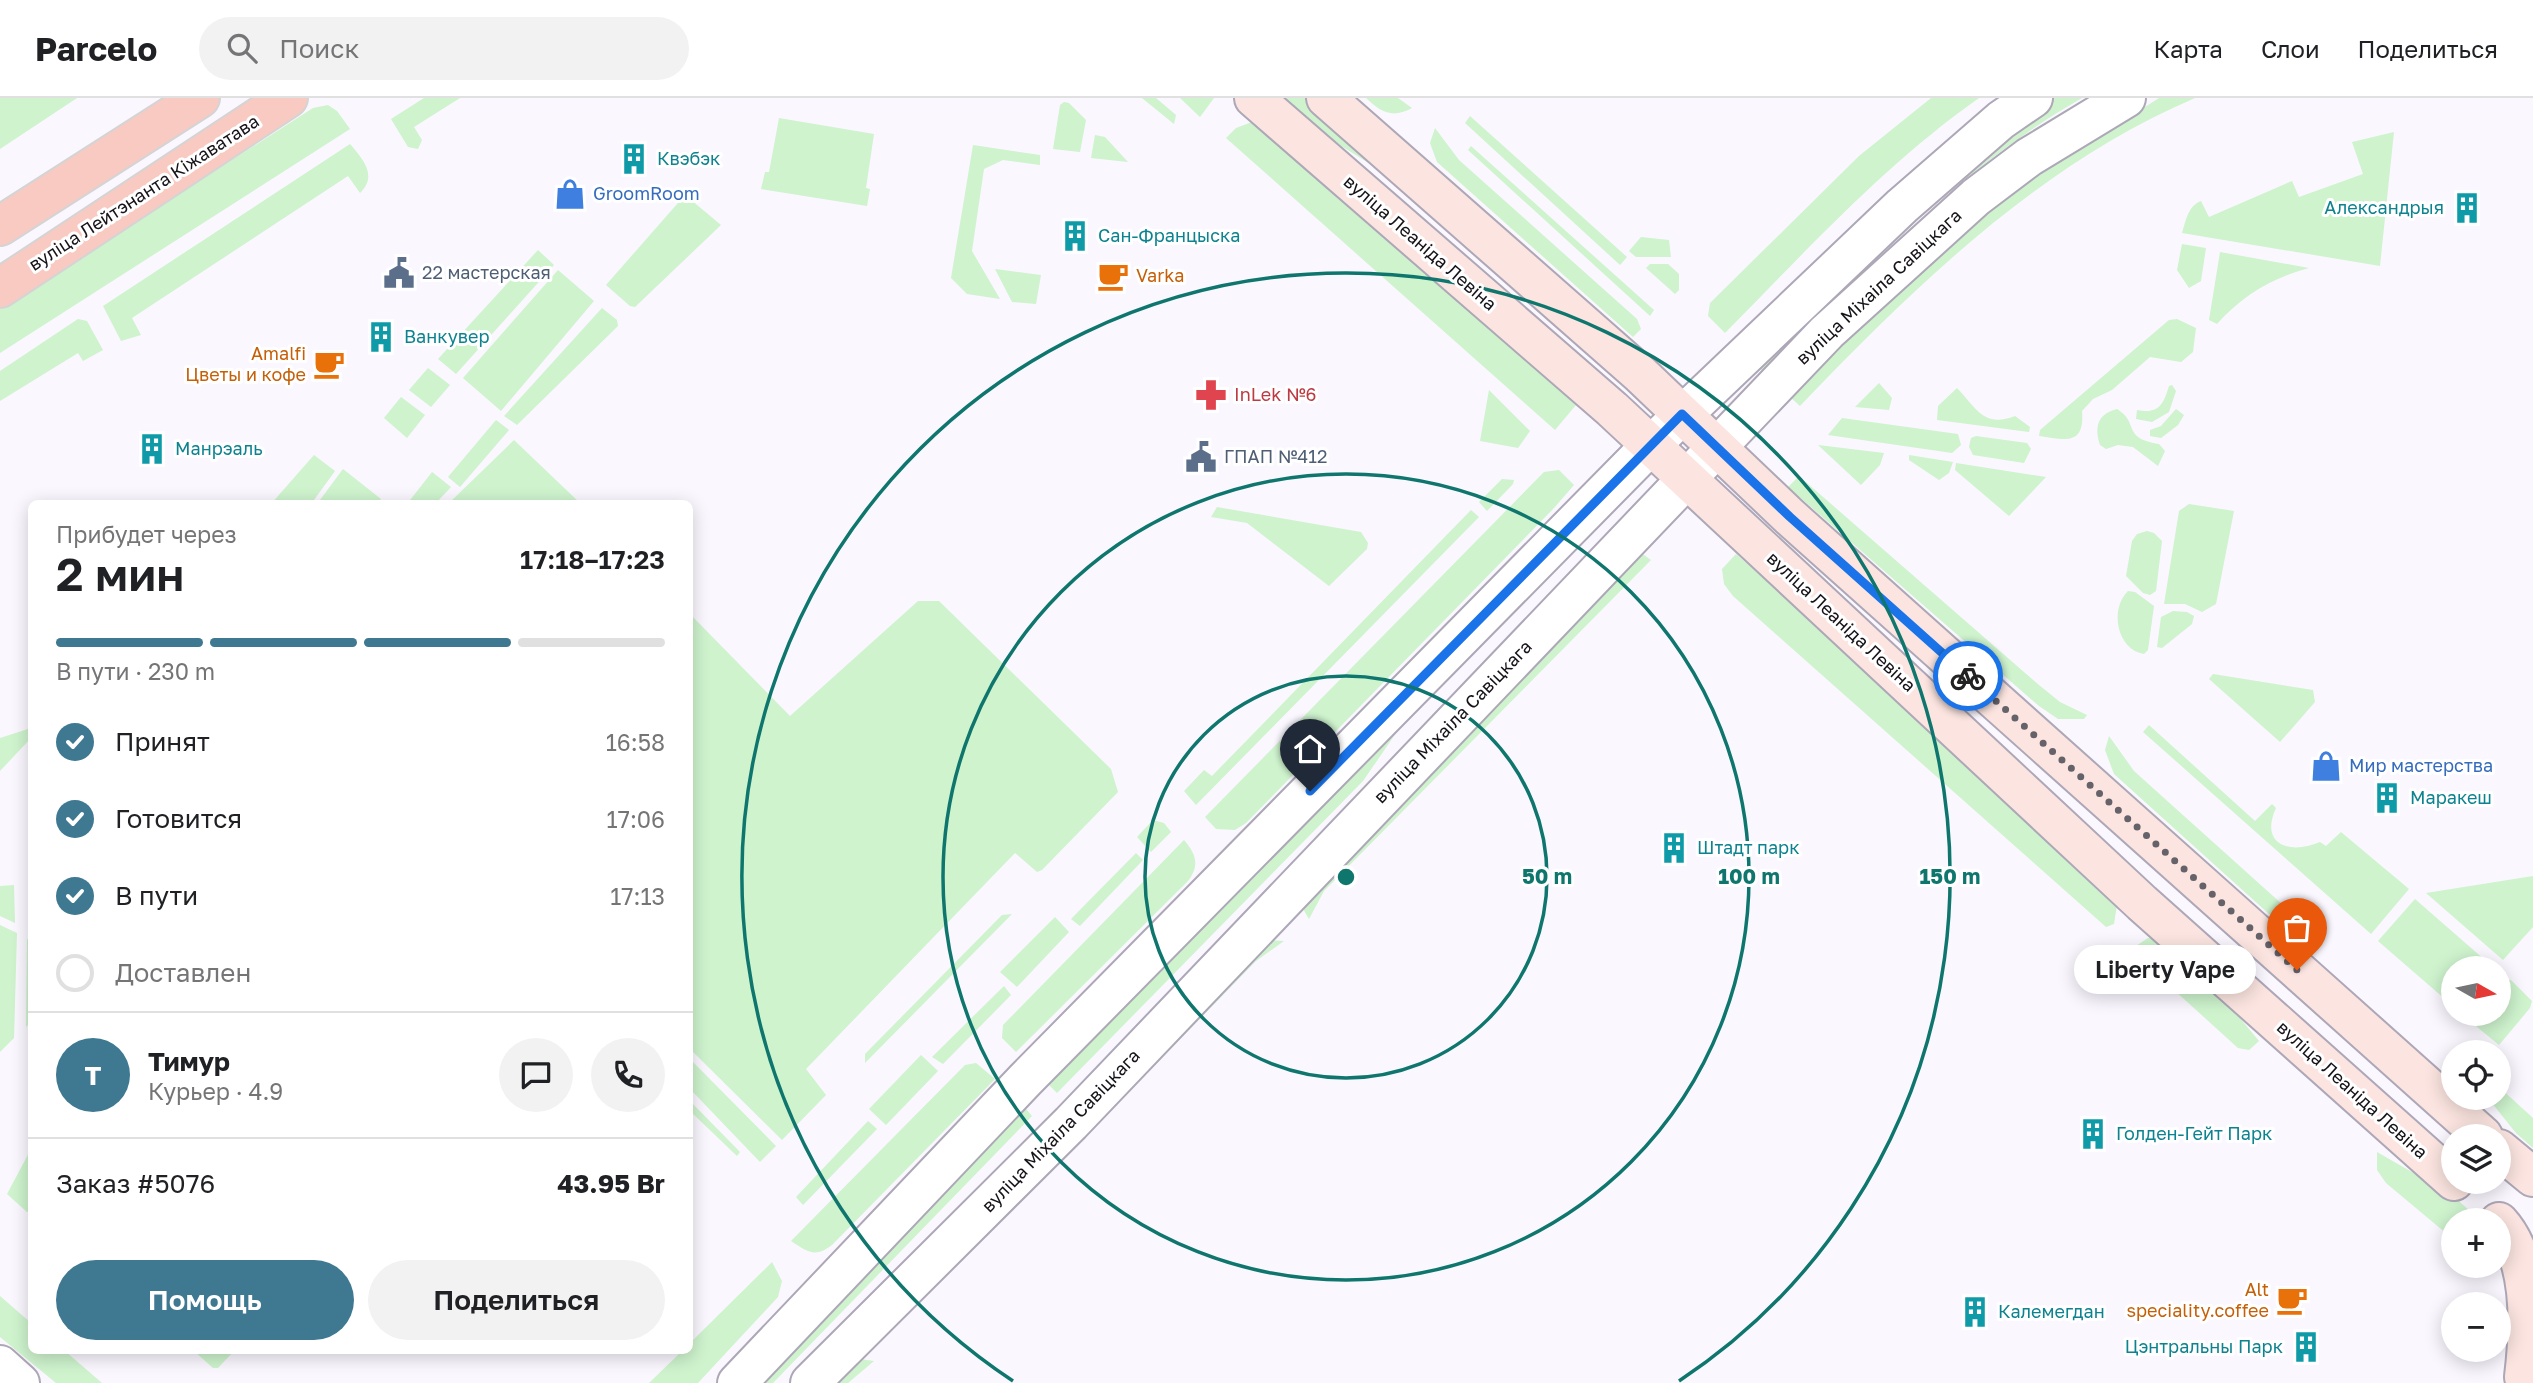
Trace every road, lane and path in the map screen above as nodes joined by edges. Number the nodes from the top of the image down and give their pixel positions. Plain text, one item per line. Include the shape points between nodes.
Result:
1 (200, 98) edge
2 (288, 98) edge
3 (1254, 98) edge
4 (1326, 98) edge
5 (2033, 98) edge
6 (2126, 98) edge
7 (0, 226) edge
8 (0, 288) edge
9 (1682, 414) junction
10 (1650, 446) junction
11 (1717, 447) junction
12 (1686, 478) junction
13 (2470, 1124) edge
14 (2511, 1159) edge
15 (2441, 1169) edge
16 (2533, 1177) edge
17 (2468, 1194) edge
18 (2484, 1208) edge
19 (2511, 1238) edge
20 (0, 1365) edge
21 (2526, 1374) edge
22 (20, 1383) edge
23 (737, 1383) edge
24 (810, 1383) edge

1 - 7 main road
2 - 8 main road, вуліца Лейтэнанта Кіжаватава
3 - 10 main road, вуліца Леаніда Левіна
4 - 9 main road
5 - 9 street via 1902,205
6 - 11 street, вуліца Міхаіла Савіцкага via 2029,157 1976,197 1827,332
9 - 10 street
9 - 11 main road
10 - 12 main road, вуліца Леаніда Левіна
10 - 23 street via 1025,1080
11 - 12 street, вуліца Міхаіла Савіцкага
11 - 13 main road
12 - 15 main road, вуліца Леаніда Левіна via 2132,894
12 - 24 street, вуліца Міхаіла Савіцкага via 1071,1123
14 - 16 main road
17 - 18 main road, вуліца Леаніда Левіна
19 - 21 main road, вуліца Леаніда Левіна via 2529,1290
20 - 22 street

